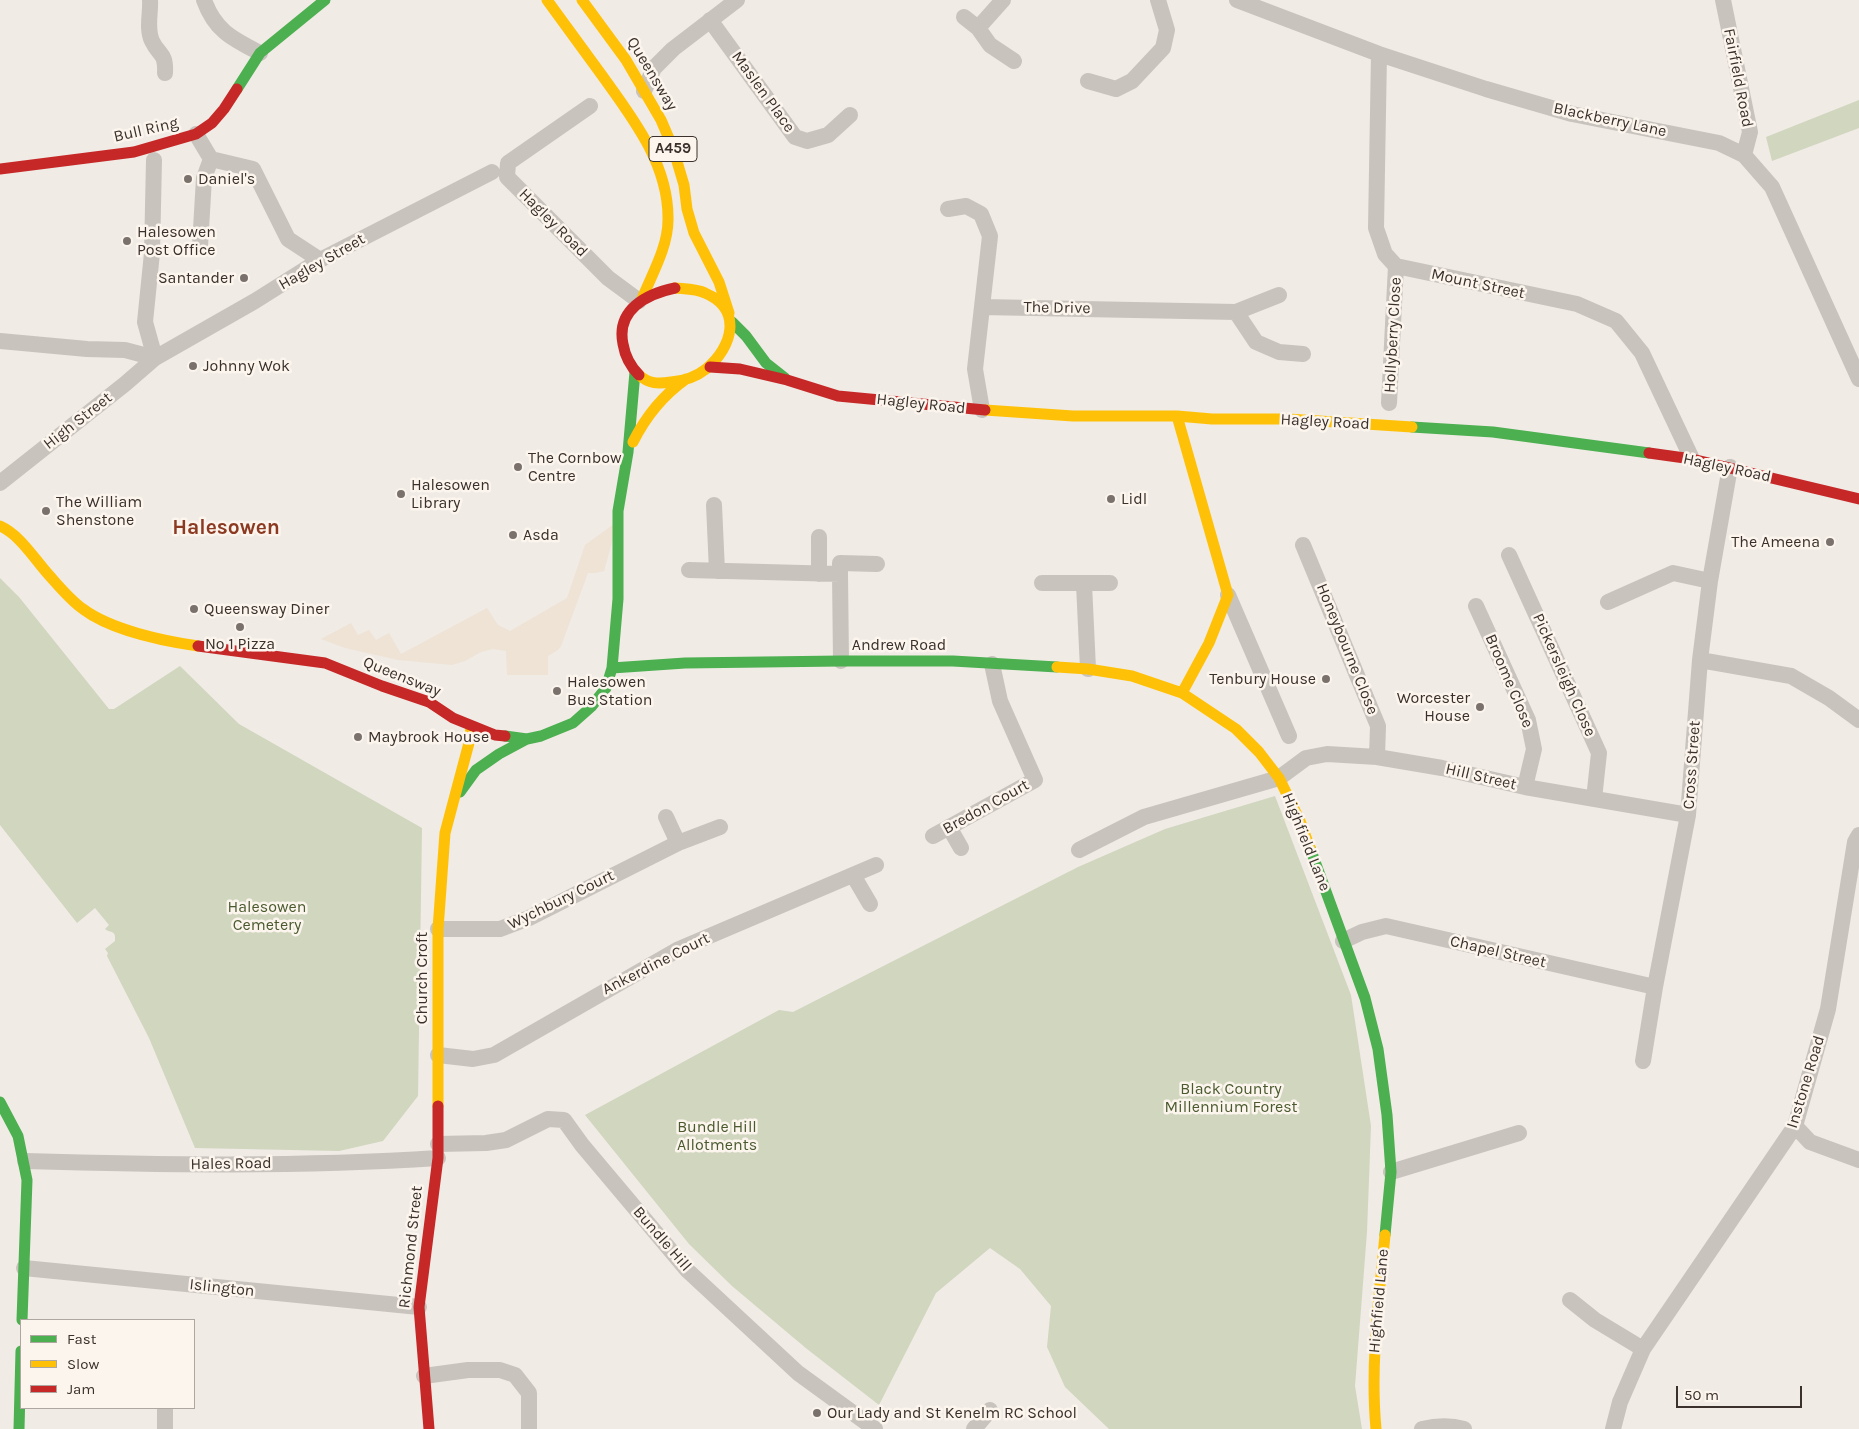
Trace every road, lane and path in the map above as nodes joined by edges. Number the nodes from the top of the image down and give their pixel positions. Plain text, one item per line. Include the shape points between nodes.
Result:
1 (204, 0) edge
2 (325, 0) edge
3 (547, 0) edge
4 (582, 0) edge
5 (738, 0) edge
6 (1003, 0) edge
7 (1158, 0) edge
8 (1237, 0) edge
9 (1723, 0) edge
10 (152, 1) edge
11 (716, 11) edge
12 (964, 17) dead end
13 (978, 28) junction
14 (260, 54) junction
15 (1379, 54) junction
16 (1014, 61) dead end
17 (165, 73) dead end
18 (1088, 81) dead end
19 (644, 92) junction
20 (590, 106) dead end
21 (850, 115) dead end
22 (196, 134) junction
23 (1744, 155) junction
24 (211, 159) junction
25 (154, 160) dead end
26 (0, 169) edge
27 (492, 172) dead end
28 (948, 208) dead end
29 (200, 246) dead end
30 (320, 260) junction
31 (1396, 266) junction
32 (608, 278) junction
33 (1279, 295) dead end
34 (641, 300) junction
35 (982, 307) junction
36 (1236, 312) junction
37 (626, 317) junction
38 (730, 318) junction
39 (0, 341) edge
40 (1303, 354) dead end
41 (155, 358) junction
42 (710, 367) junction
43 (635, 372) junction
44 (686, 379) junction
45 (1859, 379) edge
46 (787, 380) junction
47 (1389, 403) dead end
48 (982, 410) junction
49 (1177, 416) junction
50 (628, 452) junction
51 (1692, 459) junction
52 (1730, 467) junction
53 (0, 483) edge
54 (1859, 499) edge
55 (714, 505) dead end
56 (0, 526) edge
57 (819, 537) dead end
58 (1303, 545) dead end
59 (1509, 555) dead end
60 (877, 564) dead end
61 (689, 570) dead end
62 (717, 571) junction
63 (819, 574) junction
64 (840, 574) junction
65 (1710, 581) junction
66 (1042, 583) dead end
67 (1110, 583) dead end
68 (1084, 584) junction
69 (1228, 595) junction
70 (1608, 602) dead end
71 (1476, 606) dead end
72 (1700, 660) junction
73 (841, 661) junction
74 (992, 664) junction
75 (612, 668) junction
76 (1088, 669) junction
77 (1182, 693) junction
78 (1859, 720) edge
79 (471, 727) junction
80 (1289, 736) dead end
81 (527, 739) junction
82 (1377, 757) junction
83 (1279, 778) junction
84 (1525, 787) junction
85 (1594, 799) junction
86 (454, 800) junction
87 (1688, 815) junction
88 (666, 817) dead end
89 (720, 827) dead end
90 (949, 827) junction
91 (1859, 835) edge
92 (933, 836) dead end
93 (678, 843) junction
94 (962, 848) dead end
95 (1079, 850) dead end
96 (876, 865) dead end
97 (852, 875) junction
98 (870, 904) dead end
99 (438, 929) junction
100 (1343, 940) junction
101 (1655, 987) junction
102 (438, 1055) junction
103 (1643, 1061) dead end
104 (0, 1102) edge
105 (1795, 1126) junction
106 (1519, 1133) dead end
107 (438, 1151) junction
108 (1859, 1160) edge
109 (25, 1161) junction
110 (1391, 1172) junction
111 (24, 1268) junction
112 (1570, 1300) dead end
113 (419, 1307) junction
114 (22, 1319) edge
115 (1644, 1349) junction
116 (424, 1376) junction
117 (20, 1390) edge
118 (165, 1409) edge
119 (990, 1410) dead end
120 (19, 1429) edge
121 (165, 1429) edge
122 (429, 1429) edge
123 (530, 1429) edge
124 (875, 1429) edge
125 (974, 1429) edge
126 (1376, 1429) edge
127 (1422, 1429) edge
128 (1464, 1429) edge
129 (1613, 1429) edge

1 - 14 street via 227,36
2 - 14 main road, Bull Ring
3 - 34 main road, A459 via 634,122 652,153 666,192 668,222 660,254
4 - 19 main road, Queensway / A459 via 626,60
5 - 11 street
6 - 13 street
7 - 18 street via 1167,30 1163,48 1132,81 1116,89
8 - 15 street, Blackberry Lane
9 - 23 street, Fairfield Road via 1750,132
10 - 17 street via 148,19 152,40 166,62
11 - 19 street via 654,68
11 - 21 street, Maslen Place via 795,137 807,140 828,135
12 - 13 street
13 - 16 street via 990,45
14 - 22 main road, Bull Ring via 212,123
15 - 23 street, Blackberry Lane via 1572,114 1719,143
15 - 31 street via 1376,228 1385,254
19 - 38 main road, Queensway / A459 via 673,148 694,233 719,282
20 - 32 street, Hagley Road via 508,163 507,177
22 - 24 street
22 - 26 main road, Bull Ring via 134,152
23 - 45 street, Blackberry Lane via 1772,187
24 - 29 street via 204,178
24 - 30 street via 253,168 288,239
25 - 41 street via 152,252 145,322
27 - 30 street, Hagley Street
28 - 35 street via 966,206 981,214 990,236
30 - 41 street, Hagley Street
31 - 47 street, Hollyberry Close
31 - 51 street, Mount Street via 1577,304 1616,321 1642,353
32 - 34 street, Hagley Road
32 - 37 street, Hagley Road
33 - 36 street, The Drive
34 - 37 main road
34 - 38 main road via 667,289 691,288 721,302
35 - 36 street, The Drive
35 - 48 street via 975,369
36 - 40 street via 1256,342 1279,352
37 - 43 main road via 623,342 628,362
38 - 42 main road via 728,344
38 - 46 main road, Hagley Road via 766,363
39 - 41 street via 125,350
41 - 53 street, High Street
42 - 44 main road
42 - 46 main road, Hagley Road via 740,368
43 - 44 main road via 656,384
43 - 50 main road, Queensway
44 - 50 main road, Queensway via 651,409
46 - 48 main road, Hagley Road via 838,396
48 - 49 main road, Hagley Road via 1073,416
49 - 51 main road, Hagley Road via 1288,419 1493,432
49 - 69 main road
50 - 75 main road, Queensway via 618,511 618,599
51 - 52 main road, Hagley Road
52 - 54 main road, Hagley Road
52 - 65 street, Cross Street
55 - 62 street
56 - 79 main road, Queensway via 11,531 83,609 116,626 169,642 325,663 428,702
57 - 63 street
58 - 82 street, Honeybourne Close via 1378,726
59 - 85 street, Pickersleigh Close via 1599,753
60 - 64 street via 840,563
61 - 62 street
62 - 63 street
63 - 64 street
64 - 73 street
65 - 70 street via 1673,574
65 - 72 street, Cross Street
66 - 68 street
67 - 68 street
68 - 76 street
69 - 77 main road via 1209,643
69 - 80 street
71 - 84 street, Broome Close via 1528,720 1534,749
72 - 78 street via 1791,676
72 - 87 street, Cross Street
73 - 74 main road, Andrew Road
73 - 75 main road, Andrew Road via 685,663
74 - 76 main road, Andrew Road
74 - 90 street, Bredon Court via 1000,701 1035,780
75 - 81 main road, Queensway via 606,688 573,723
76 - 77 main road, Andrew Road via 1132,676
77 - 83 main road, Highfield Lane via 1236,730
79 - 81 main road, Queensway via 495,736
79 - 86 main road, Church Croft
81 - 86 main road, Church Croft via 476,770
82 - 83 street, Hill Street via 1327,754 1306,758
82 - 84 street, Hill Street
83 - 95 street via 1144,817
83 - 100 main road, Highfield Lane via 1300,821
84 - 85 street, Hill Street
85 - 87 street, Hill Street
86 - 99 main road, Church Croft via 445,833
87 - 101 street, Cross Street
88 - 93 street
89 - 93 street, Wychbury Court
90 - 92 street, Bredon Court
90 - 94 street
91 - 105 street, Instone Road via 1855,842 1828,1009
93 - 99 street, Wychbury Court via 500,930
96 - 97 street, Ankerdine Court
97 - 98 street
97 - 102 street, Ankerdine Court via 679,949 494,1055 473,1059
99 - 102 main road, Church Croft
100 - 101 street, Chapel Street via 1386,926
100 - 110 main road, Highfield Lane via 1365,998 1378,1049
101 - 103 street, Cross Street
102 - 107 main road, Church Croft
104 - 109 main road via 18,1136
105 - 108 street via 1810,1142
105 - 115 street, Instone Road
106 - 110 street
107 - 109 street, Hales Road via 366,1162 192,1165
107 - 113 main road, Richmond Street
107 - 124 street, Bundle Hill via 506,1140 548,1119 564,1120 688,1271 798,1373
109 - 111 main road
110 - 126 main road, Highfield Lane via 1374,1360
111 - 113 street, Islington
111 - 114 main road
112 - 115 street via 1595,1320
113 - 116 main road, Richmond Street
115 - 129 street, Instone Road via 1620,1402
116 - 122 main road, Richmond Street
116 - 123 street via 468,1370 500,1370 515,1375 530,1393
117 - 120 main road
118 - 121 street
119 - 125 street
127 - 128 street

